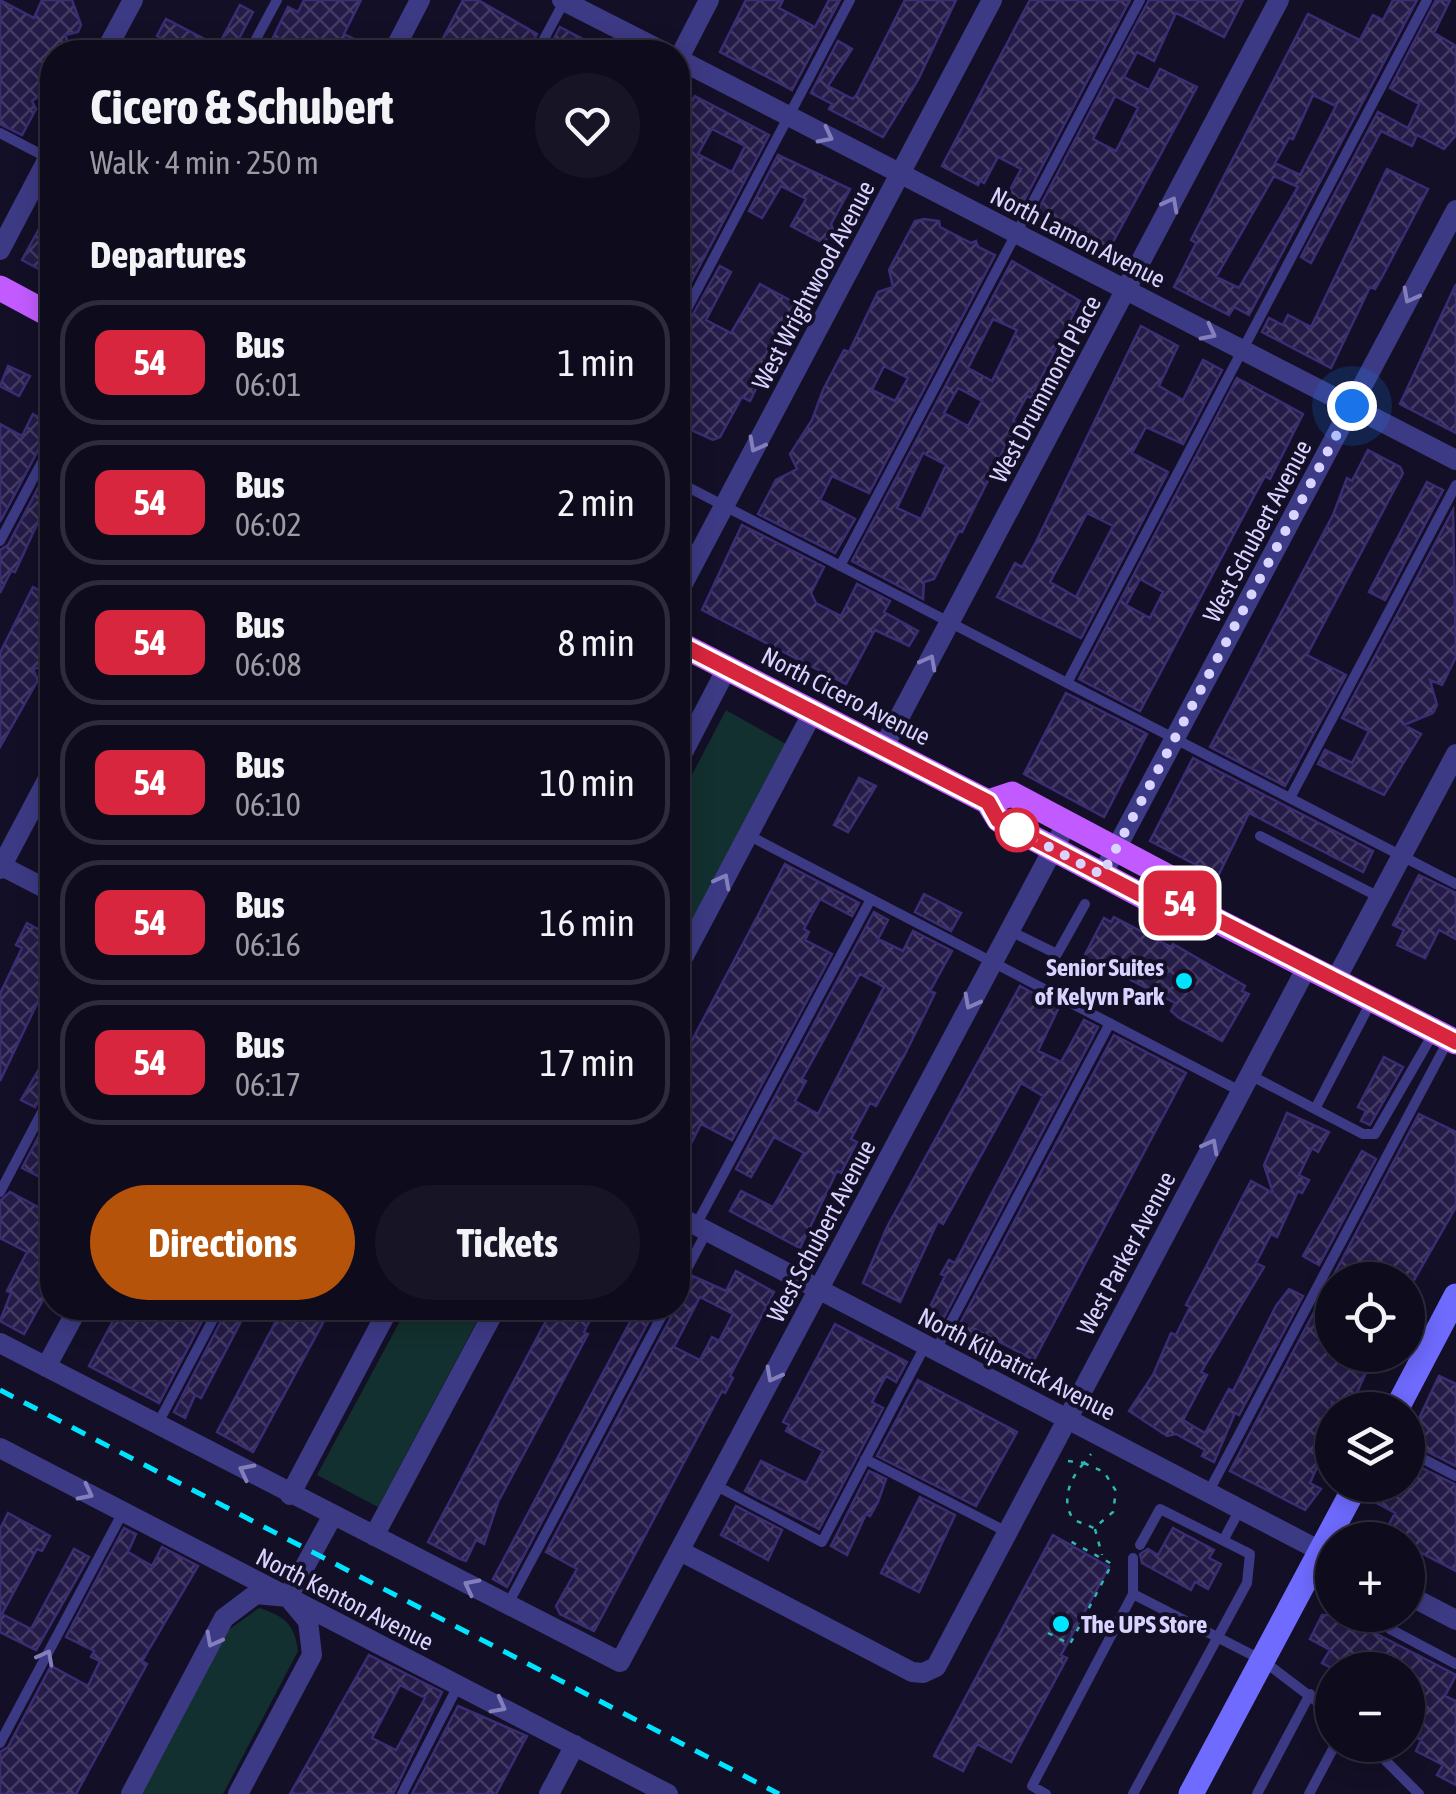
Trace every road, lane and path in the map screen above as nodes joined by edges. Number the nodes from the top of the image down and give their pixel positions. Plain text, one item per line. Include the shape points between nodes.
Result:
1 (133, 0) edge
2 (277, 0) edge
3 (420, 0) edge
4 (564, 0) edge
5 (709, 0) edge
6 (850, 0) edge
7 (992, 0) edge
8 (1140, 0) edge
9 (1279, 0) edge
10 (1428, 0) edge
11 (111, 40) edge
12 (255, 40) edge
13 (399, 40) edge
14 (543, 40) edge
15 (641, 40) edge
16 (688, 40) edge
17 (690, 66) edge
18 (788, 116) junction
19 (0, 133) edge
20 (40, 151) edge
21 (900, 174) junction
22 (40, 176) edge
23 (1456, 210) edge
24 (1016, 234) junction
25 (0, 250) edge
26 (0, 288) edge
27 (1126, 290) junction
28 (690, 303) edge
29 (40, 310) edge
30 (1242, 350) junction
31 (1352, 406) junction
32 (1456, 460) edge
33 (40, 465) edge
34 (1456, 485) edge
35 (690, 488) edge
36 (724, 506) junction
37 (0, 540) edge
38 (840, 566) junction
39 (690, 570) edge
40 (950, 622) junction
41 (690, 649) edge
42 (727, 668) junction
43 (1067, 683) junction
44 (813, 712) junction
45 (690, 739) edge
46 (1176, 739) junction
47 (883, 748) junction
48 (1456, 754) edge
49 (40, 794) edge
50 (1290, 798) junction
51 (988, 802) junction
52 (1067, 823) junction
53 (748, 835) junction
54 (1260, 836) dead end
55 (1053, 849) junction
56 (1116, 849) junction
57 (1402, 856) junction
58 (1, 867) edge
59 (1102, 875) junction
60 (1456, 884) edge
61 (40, 886) edge
62 (1380, 897) junction
63 (870, 899) junction
64 (1182, 902) junction
65 (1085, 904) dead end
66 (1009, 930) junction
67 (690, 944) edge
68 (992, 962) junction
69 (1307, 966) junction
70 (1336, 981) junction
71 (1372, 1000) junction
72 (1110, 1023) junction
73 (1446, 1037) edge
74 (1245, 1082) junction
75 (1315, 1109) junction
76 (40, 1116) edge
77 (0, 1192) edge
78 (693, 1224) edge
79 (818, 1289) junction
80 (1456, 1296) edge
81 (71, 1320) edge
82 (213, 1320) edge
83 (383, 1320) edge
84 (490, 1320) edge
85 (660, 1320) edge
86 (1446, 1337) edge
87 (0, 1344) edge
88 (931, 1347) junction
89 (46, 1367) junction
90 (1408, 1392) edge
91 (1067, 1418) junction
92 (157, 1425) junction
93 (1, 1451) edge
94 (1092, 1452) dead end
95 (865, 1460) junction
96 (1425, 1460) edge
97 (1068, 1462) dead end
98 (1084, 1463) junction
99 (1456, 1476) edge
100 (715, 1484) junction
101 (1209, 1492) junction
102 (290, 1494) junction
103 (1240, 1508) junction
104 (123, 1512) junction
105 (332, 1517) junction
106 (1094, 1528) junction
107 (1008, 1532) junction
108 (374, 1536) junction
109 (1224, 1539) junction
110 (1068, 1540) dead end
111 (1140, 1546) dead end
112 (1315, 1548) edge
113 (680, 1551) junction
114 (1103, 1558) junction
115 (1133, 1558) dead end
116 (1315, 1572) edge
117 (1133, 1594) junction
118 (288, 1597) junction
119 (1425, 1604) edge
120 (508, 1605) junction
121 (1456, 1620) edge
122 (1396, 1632) edge
123 (1048, 1634) dead end
124 (1218, 1637) junction
125 (1262, 1660) junction
126 (1456, 1664) edge
127 (459, 1685) junction
128 (1310, 1694) junction
129 (1315, 1698) edge
130 (0, 1743) edge
131 (574, 1746) junction
132 (1326, 1762) edge
133 (1387, 1762) edge
134 (131, 1794) edge
135 (238, 1794) edge
136 (402, 1794) edge
137 (549, 1794) edge
138 (668, 1794) edge
139 (1046, 1794) edge
140 (1134, 1794) edge
141 (1191, 1794) edge
142 (1257, 1794) edge
143 (1308, 1794) edge
144 (1419, 1794) edge

1 - 11 street
2 - 12 lane
3 - 13 street
4 - 14 lane
4 - 15 street
5 - 16 street
6 - 18 lane
7 - 21 street, West Wrightwood Avenue
8 - 24 lane
27 -> 9 street, West Drummond Place
10 - 30 lane
17 - 18 street, North Lamon Avenue
18 -> 21 street, North Lamon Avenue
18 - 28 lane
19 - 20 lane
21 - 24 street, North Lamon Avenue
21 -> 36 street, West Wrightwood Avenue
22 - 25 street
23 -> 31 street, West Schubert Avenue
24 - 27 street, North Lamon Avenue
24 - 38 lane
26 - 29 main road
27 -> 30 street, North Lamon Avenue
27 - 40 street, West Drummond Place
30 - 31 street, North Lamon Avenue
30 - 43 lane
31 - 32 street, North Lamon Avenue
31 - 46 street, West Schubert Avenue
33 - 37 lane
34 - 50 lane
35 - 36 lane
36 - 38 lane
36 - 39 street, West Wrightwood Avenue
38 - 40 lane
40 - 43 lane
47 -> 40 street, West Drummond Place
41 - 42 main road, North Cicero Avenue
42 - 44 main road, North Cicero Avenue
42 - 45 street
43 - 46 lane
44 - 47 main road, North Cicero Avenue
44 - 53 street
46 - 50 lane
46 - 56 street, West Schubert Avenue
47 - 51 main road, North Cicero Avenue
48 - 57 street
49 - 58 street
50 - 57 lane
51 - 52 main road, North Cicero Avenue via 1012,794
51 - 55 main road, North Cicero Avenue via 998,820
52 - 55 street, West Schubert Avenue
52 - 56 main road, North Cicero Avenue
53 - 63 lane
67 -> 53 street
54 - 62 lane
55 - 59 main road, North Cicero Avenue
55 - 66 street, West Schubert Avenue
56 - 59 street, West Schubert Avenue
56 - 64 main road, North Cicero Avenue via 1178,882
57 - 60 lane
57 - 62 street
58 - 61 street
59 - 64 main road, North Cicero Avenue via 1166,908
62 - 70 street
63 - 68 lane
63 - 78 lane
64 - 69 main road, North Cicero Avenue
65 - 66 lane via 1057,954
66 - 68 street, West Schubert Avenue
68 - 72 lane
68 -> 79 street, West Schubert Avenue
69 - 70 main road, North Cicero Avenue
69 - 74 street, West Parker Avenue
70 - 71 main road, North Cicero Avenue
71 - 73 main road, North Cicero Avenue
71 - 75 lane
72 - 74 lane
72 - 88 lane
73 - 75 lane via 1375,1134
73 - 101 lane
74 - 75 lane
91 -> 74 street, West Parker Avenue
76 - 77 lane
78 - 79 street, North Kilpatrick Avenue
79 - 88 street, North Kilpatrick Avenue
79 -> 100 street, West Schubert Avenue
80 - 86 main road
81 - 89 street
82 - 92 lane
83 - 102 street
84 - 108 street
85 - 120 lane
86 - 90 main road
87 - 89 street
88 - 91 street, North Kilpatrick Avenue
88 - 95 lane
89 - 92 street
91 - 101 street, North Kilpatrick Avenue
91 - 107 street, West Parker Avenue
102 -> 92 street
93 -> 104 street, North Kenton Avenue
94 - 98 path
95 - 100 lane via 822,1542
95 - 107 lane
96 - 99 lane
97 - 98 path
98 - 106 path via 1066,1504 1074,1520
98 - 106 path via 1104,1472 1116,1491 1113,1512
100 - 113 street, West Schubert Avenue
101 - 103 street, North Kilpatrick Avenue
102 - 105 street
103 - 109 lane
103 - 112 street, North Kilpatrick Avenue
104 - 118 street, North Kenton Avenue
130 -> 104 lane
105 - 108 street
105 - 118 street
106 - 114 path
107 - 113 street, West Parker Avenue via 936,1667 923,1673
120 -> 108 street
109 - 111 lane via 1160,1508
109 - 124 lane via 1250,1554 1247,1583
110 - 114 path
113 - 120 street, West Schubert Avenue via 620,1662
114 - 123 path via 1112,1564 1070,1644
115 - 117 lane
116 - 125 main road
117 - 124 lane
117 - 139 lane via 1032,1786
118 - 127 street, North Kenton Avenue
118 -> 134 street via 256,1594 224,1618
118 - 135 street via 308,1620 312,1655
119 - 121 street
122 - 126 lane
124 - 125 lane
124 - 140 lane
125 - 128 lane
125 - 141 main road
127 -> 131 street, North Kenton Avenue
127 - 136 lane
128 - 129 lane
128 - 142 lane
131 - 137 street
131 - 138 street, North Kenton Avenue
132 - 143 lane
133 - 144 lane

